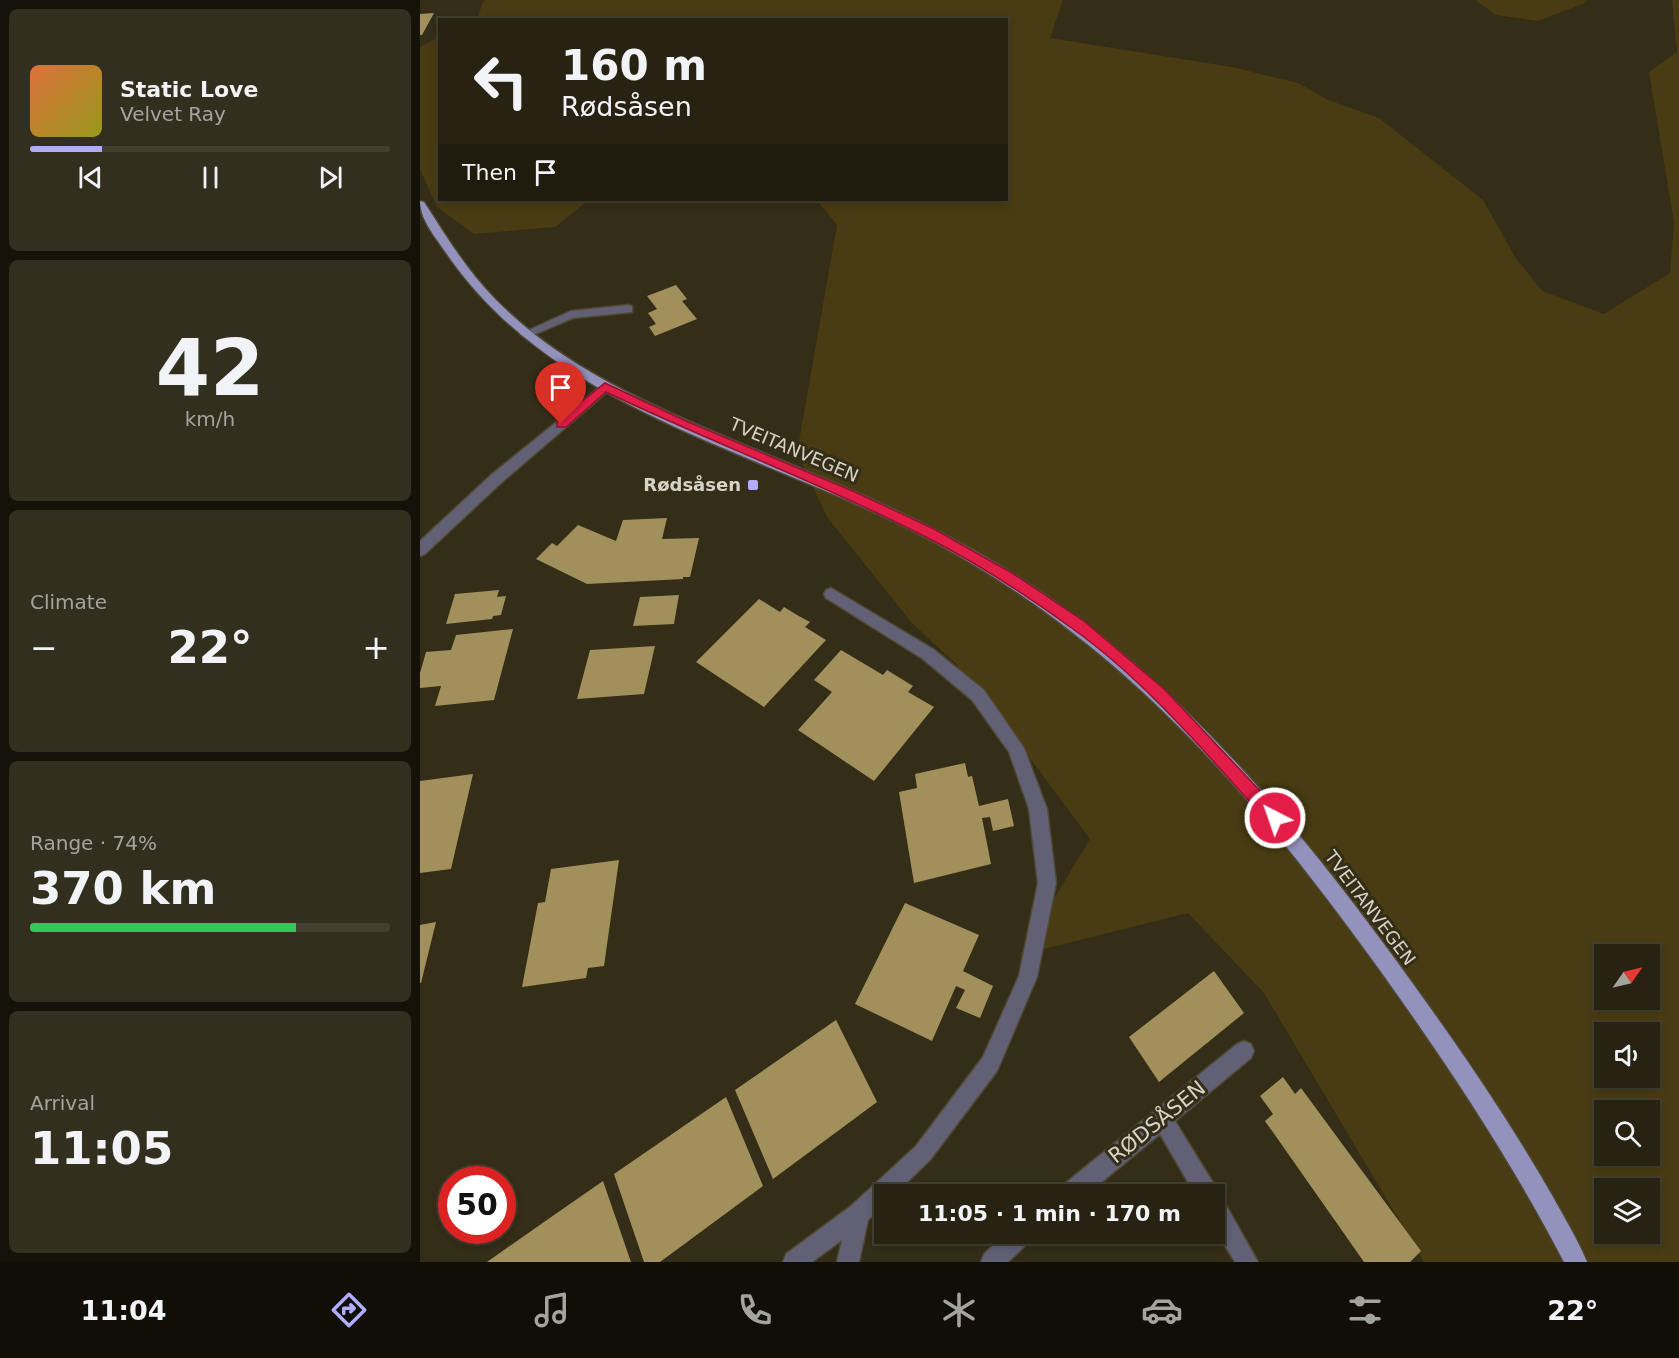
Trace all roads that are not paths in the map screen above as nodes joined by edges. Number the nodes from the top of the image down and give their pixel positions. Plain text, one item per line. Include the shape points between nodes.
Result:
1 (420, 204) edge
2 (628, 309) dead end
3 (526, 334) junction
4 (605, 387) junction
5 (420, 550) edge
6 (831, 594) dead end
7 (1244, 1051) dead end
8 (1162, 1118) junction
9 (1082, 1184) edge
10 (1201, 1184) edge
11 (859, 1214) junction
12 (1225, 1225) edge
13 (1011, 1244) edge
14 (794, 1262) edge
15 (848, 1262) edge
16 (992, 1262) edge
17 (1247, 1262) edge
18 (1576, 1262) edge

1 - 3 main road, TVEITANVEGEN via 472,279
2 - 3 street via 571,315
3 - 4 main road, TVEITANVEGEN
4 - 5 street via 496,479
4 - 18 main road, TVEITANVEGEN via 929,533 1007,577 1080,626 1160,695 1245,783 1359,923 1490,1111
6 - 11 street via 928,654 978,695 1016,748 1038,809 1047,883 1028,977 990,1064 923,1153
7 - 8 street, RØDSÅSEN
8 - 9 street, RØDSÅSEN
8 - 10 street
11 - 14 street
11 - 15 street
12 - 17 street
13 - 16 street

